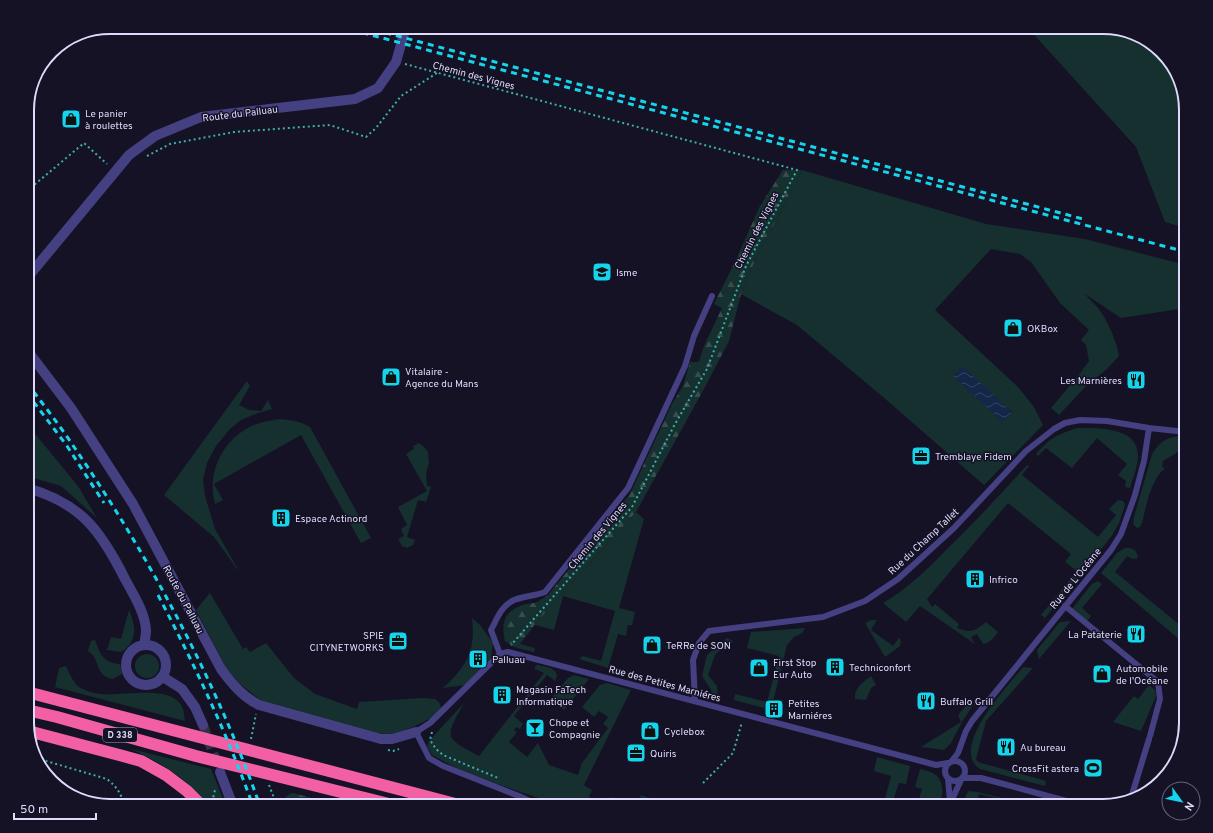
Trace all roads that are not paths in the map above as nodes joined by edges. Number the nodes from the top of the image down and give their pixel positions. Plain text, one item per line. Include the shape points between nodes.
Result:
1 (404, 34) edge
2 (34, 270) edge
3 (712, 296) dead end
4 (34, 359) edge
5 (1149, 428) junction
6 (1179, 431) edge
7 (34, 490) edge
8 (1065, 606) junction
9 (144, 645) junction
10 (500, 654) junction
11 (163, 677) junction
12 (34, 694) edge
13 (446, 698) dead end
14 (453, 701) junction
15 (695, 701) junction
16 (34, 712) edge
17 (203, 726) tunnel mouth
18 (416, 732) junction
19 (35, 733) edge
20 (958, 753) junction
21 (950, 763) junction
22 (961, 763) junction
23 (936, 766) junction
24 (965, 768) junction
25 (220, 772) tunnel mouth
26 (946, 776) junction
27 (981, 778) junction
28 (962, 779) junction
29 (1133, 793) edge
30 (195, 799) edge
31 (230, 799) edge
32 (368, 799) edge
33 (437, 799) edge
34 (525, 799) edge
35 (949, 799) edge
36 (951, 799) edge
37 (1059, 799) edge

1 - 2 street, Route du Palluau via 396,62 378,88 355,99 201,116 155,136 129,156
3 - 10 lane via 694,336 682,372 628,488 545,592 514,600 505,606 491,630
4 - 18 street, Route du Palluau via 71,408 133,504 221,669 237,690 259,705 381,739 392,739
5 - 6 lane
5 - 8 lane, Rue de L'Océane via 1144,462 1121,534
5 - 15 lane, Rue du Champ Tallet via 1107,421 1080,420 1065,423 1026,451 954,528 898,579 865,601 823,617 709,632 700,643 693,660
7 - 9 street via 70,506 88,520 102,537 140,607 146,629
8 - 20 lane, Rue de L'Océane via 972,721
8 - 29 lane via 1158,682 1160,700
9 - 11 street via 162,652 166,671
9 - 11 street via 130,653 126,664 129,675 137,683 148,685
10 - 14 lane
10 - 15 lane, Rue des Petites Marniéres via 508,652
11 - 17 street via 182,689 195,707
12 - 33 highway, D 338
13 - 14 lane
14 - 18 lane via 430,723
15 - 23 lane, Rue des Petites Marniéres
16 - 32 highway, D 338
18 - 34 lane via 429,758
19 - 30 highway via 140,761 166,775
20 - 21 lane, Rue de L'Océane
20 - 22 lane
21 - 22 lane
21 - 23 lane, Rue des Petites Marniéres
21 - 26 lane via 946,766
22 - 24 lane
23 - 26 lane, Rue des Petites Marniéres
24 - 27 lane
24 - 28 lane
25 - 31 street
26 - 28 lane via 954,782
26 - 35 lane
27 - 28 lane
27 - 37 lane
28 - 36 lane

